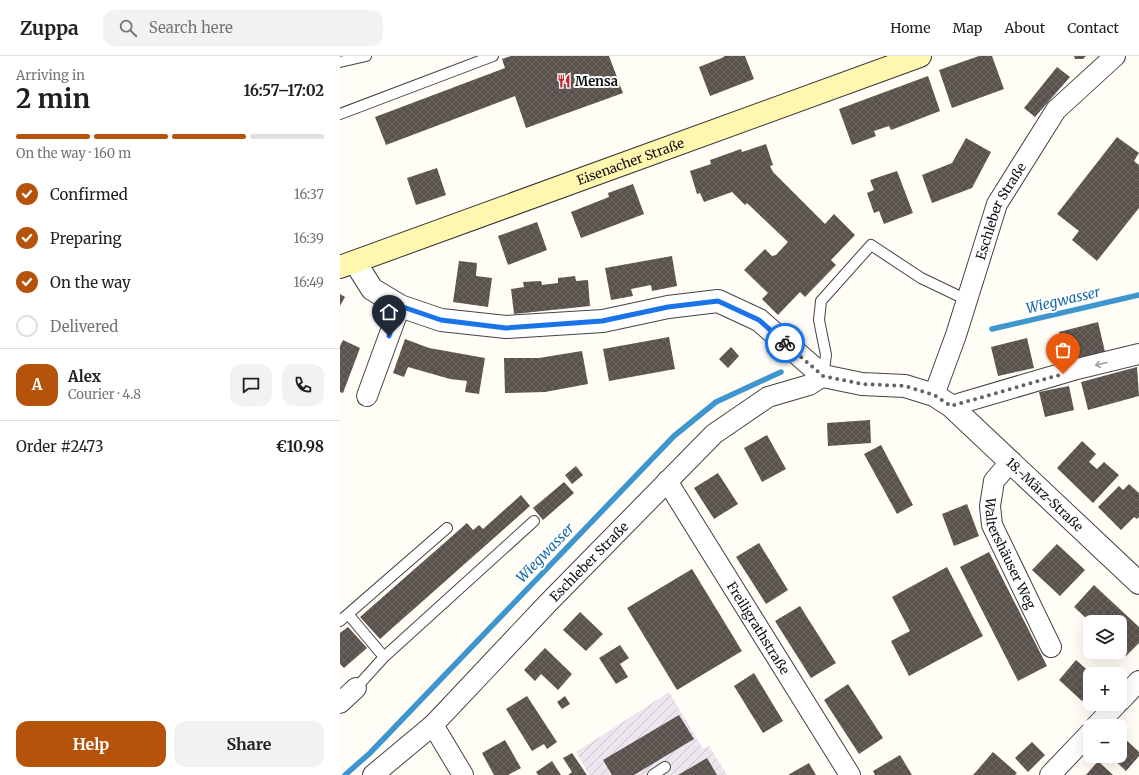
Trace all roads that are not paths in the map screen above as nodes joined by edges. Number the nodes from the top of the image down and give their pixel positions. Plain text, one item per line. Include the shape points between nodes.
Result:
1 (366, 56) edge
2 (493, 56) edge
3 (920, 56) edge
4 (1116, 56) edge
5 (340, 62) edge
6 (340, 114) edge
7 (348, 264) edge
8 (967, 300) junction
9 (400, 306) junction
10 (1139, 354) edge
11 (823, 376) junction
12 (367, 396) dead end
13 (943, 400) junction
14 (1011, 461) junction
15 (667, 481) junction
16 (534, 521) dead end
17 (447, 528) dead end
18 (1139, 583) edge
19 (344, 617) edge
20 (1051, 646) dead end
21 (384, 657) junction
22 (1139, 681) edge
23 (356, 688) joint
24 (1127, 694) edge
25 (340, 703) edge
26 (1110, 711) edge
27 (1103, 719) edge
28 (433, 725) junction
29 (1083, 740) edge
30 (665, 768) dead end
31 (373, 775) edge
32 (463, 775) edge
33 (652, 775) edge
34 (850, 775) edge
35 (1050, 775) edge

1 - 5 lane
2 - 6 lane
3 - 7 main road, Eisenacher Straße
4 - 8 street, Eschleber Straße via 1056,110 997,204
7 - 9 street via 372,289
8 - 11 lane via 921,278 871,245 821,301 818,320 826,355
8 - 13 street, Eschleber Straße
9 - 11 street via 441,320 506,328 602,321 668,307 718,301 759,320
9 - 12 street
10 -> 13 street
11 - 13 street via 862,384 905,386
11 - 15 street, Eschleber Straße via 809,385 768,397 714,434
13 - 14 street, 18.-März-Straße
14 - 18 street, 18.-März-Straße
14 - 20 street, Waltershäuser Weg via 994,482 990,506 992,525
15 - 28 street, Eschleber Straße
15 - 34 street, Freiligrathstraße
16 - 21 lane
17 - 19 lane
19 - 21 lane
21 - 23 lane
22 - 24 street
23 - 25 street
26 - 27 street
28 - 31 street, Eschleber Straße
28 - 32 street
29 - 35 street
30 - 33 lane

